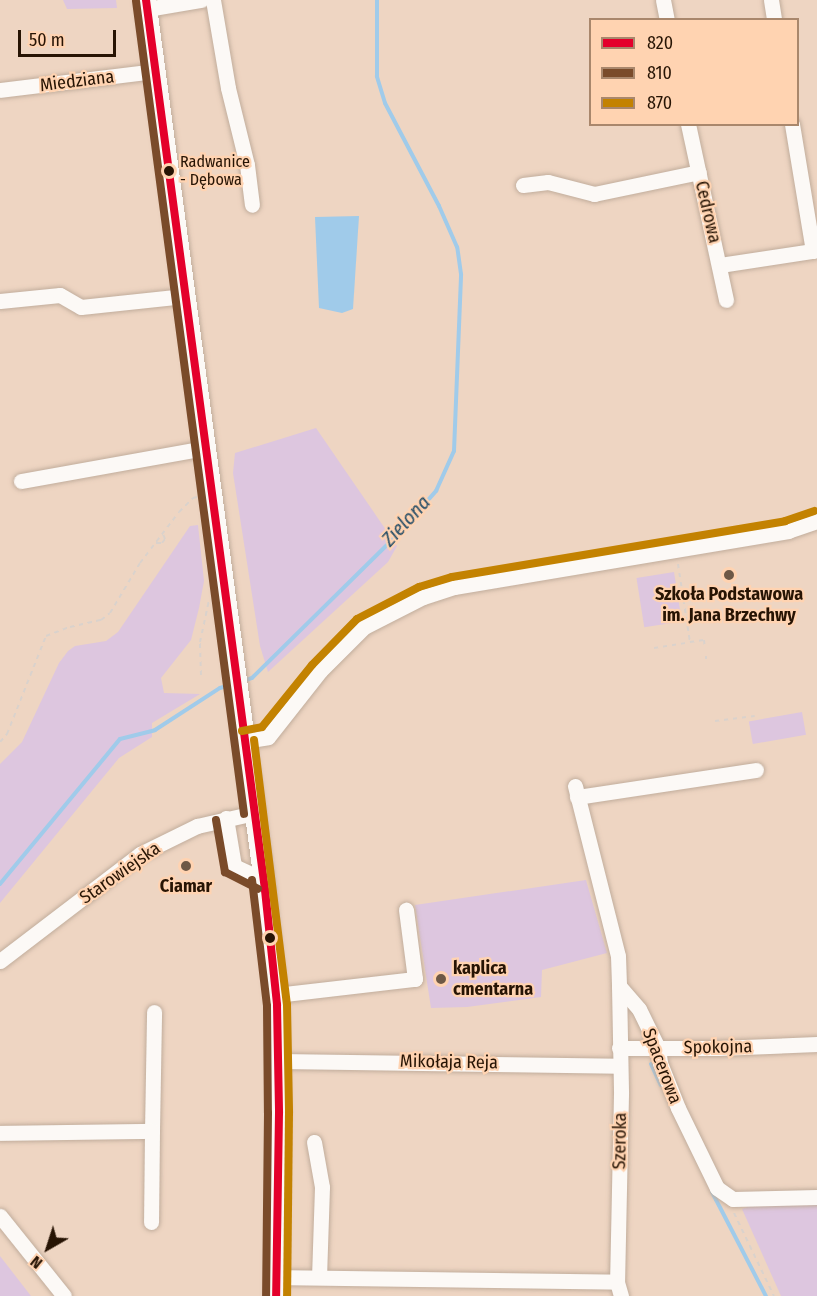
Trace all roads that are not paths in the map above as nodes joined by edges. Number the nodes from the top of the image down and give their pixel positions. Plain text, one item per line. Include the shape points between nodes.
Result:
1 (201, 0) edge
2 (213, 0) edge
3 (663, 0) edge
4 (771, 0) edge
5 (146, 5) edge
6 (667, 18) edge
7 (774, 18) edge
8 (155, 71) junction
9 (0, 90) edge
10 (688, 126) edge
11 (792, 126) edge
12 (699, 172) junction
13 (523, 185) dead end
14 (252, 205) dead end
15 (720, 265) junction
16 (184, 297) junction
17 (726, 300) dead end
18 (0, 301) edge
19 (205, 448) junction
20 (21, 481) dead end
21 (817, 521) edge
22 (244, 741) junction
23 (756, 770) dead end
24 (254, 813) junction
25 (226, 818) junction
26 (262, 879) junction
27 (406, 910) dead end
28 (0, 961) edge
29 (619, 986) junction
30 (276, 995) junction
31 (154, 1012) dead end
32 (817, 1044) edge
33 (619, 1048) junction
34 (658, 1048) junction
35 (279, 1061) junction
36 (619, 1065) junction
37 (152, 1131) junction
38 (0, 1133) edge
39 (314, 1142) dead end
40 (817, 1197) edge
41 (0, 1216) edge
42 (152, 1222) dead end
43 (319, 1277) junction
44 (277, 1286) edge
45 (619, 1289) edge
46 (64, 1296) edge

1 - 5 street
2 - 14 street via 228,88 248,165
3 - 6 street
4 - 7 street
5 - 8 main road
8 - 9 street, Miedziana
8 - 16 main road
10 - 12 street, Cedrowa
11 - 15 street via 813,251
12 - 13 street via 594,194 548,182
12 - 15 street, Cedrowa
15 - 17 street, Cedrowa
16 - 18 street via 81,307 60,295
16 - 19 main road
19 - 20 street
19 - 22 main road
21 - 22 street via 788,531 454,587 401,607 364,627 341,647 268,737
22 - 24 main road
23 - 29 street via 576,792 618,956
24 - 25 street, Starowiejska
24 - 26 main road
25 - 26 street via 234,866
25 - 28 street, Starowiejska via 197,826 140,854
26 - 30 main road
27 - 30 street via 415,980
29 - 33 street, Szeroka
29 - 34 street, Spacerowa via 639,1009
30 - 35 main road
31 - 37 street
32 - 34 street, Spokojna
33 - 34 street, Spokojna
33 - 36 street, Szeroka
34 - 40 street, Spacerowa via 660,1063 723,1194 733,1199
35 - 36 street, Mikołaja Reja
35 - 44 main road
36 - 45 street, Szeroka
37 - 38 street
37 - 42 street
39 - 43 street via 322,1186
41 - 46 street
43 - 44 street
43 - 45 street

